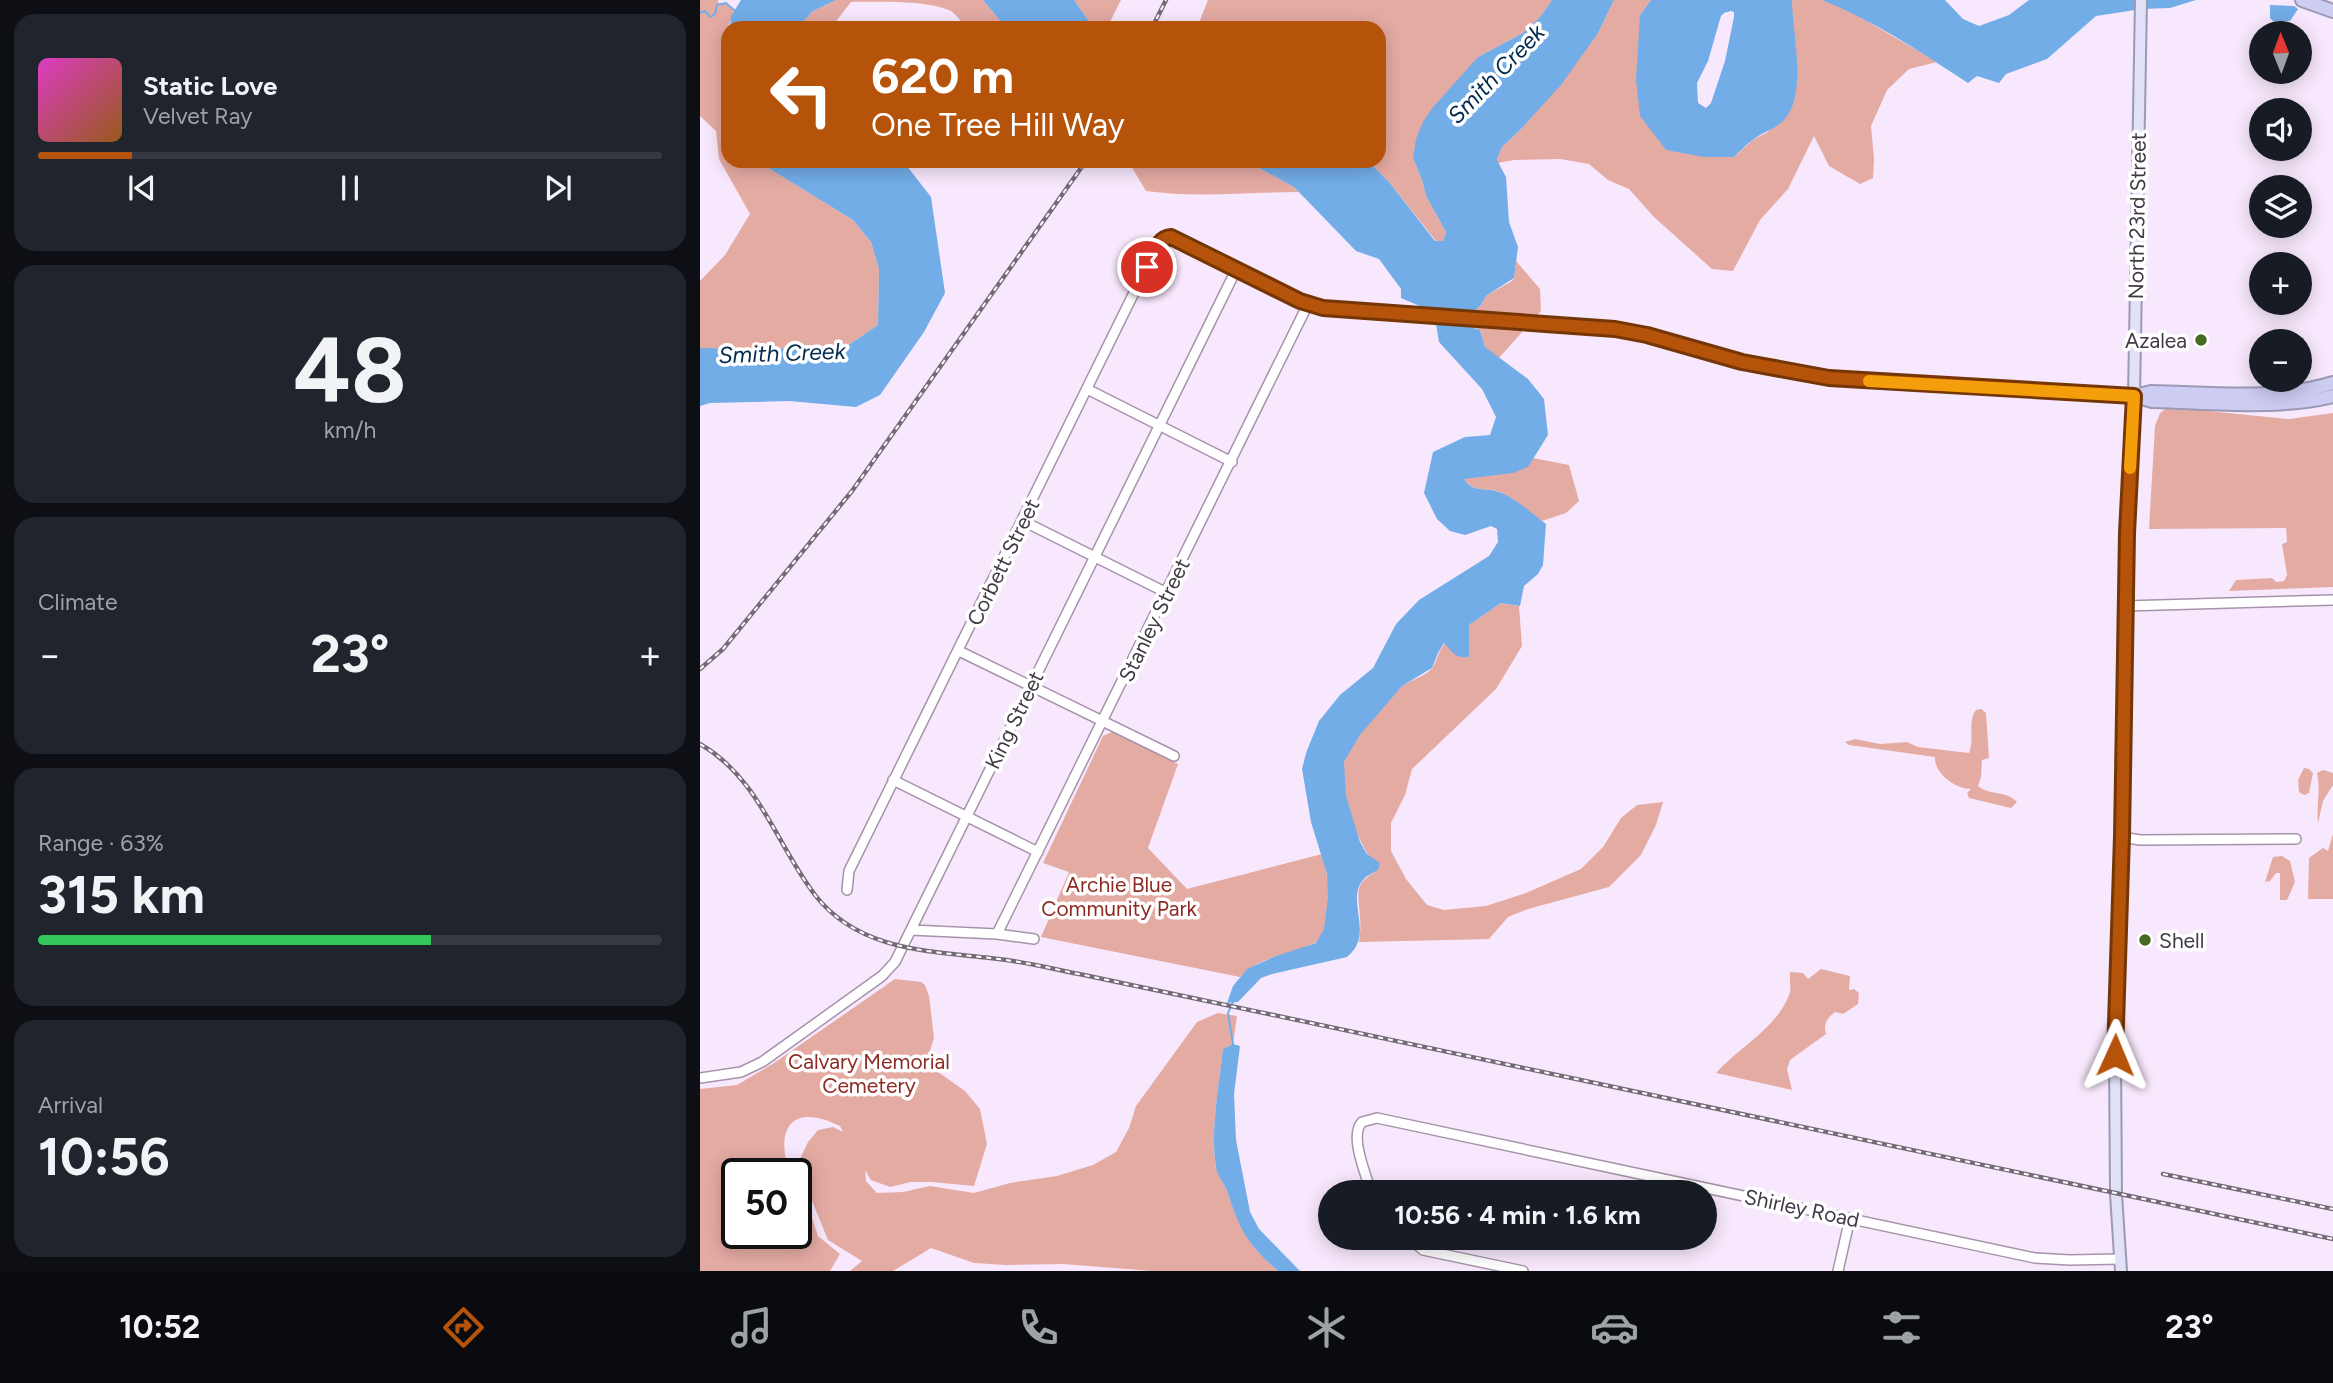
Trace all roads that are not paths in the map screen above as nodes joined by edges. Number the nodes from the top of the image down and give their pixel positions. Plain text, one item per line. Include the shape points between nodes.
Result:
1 (2141, 0) edge
2 (2302, 0) edge
3 (2333, 12) edge
4 (1236, 270) junction
5 (1308, 304) junction
6 (2333, 383) edge
7 (1087, 389) junction
8 (2134, 396) junction
9 (2333, 396) edge
10 (1159, 426) junction
11 (1232, 462) junction
12 (1023, 521) junction
13 (1096, 557) junction
14 (1167, 593) junction
15 (2333, 600) edge
16 (2125, 606) junction
17 (959, 652) junction
18 (1031, 687) junction
19 (1103, 723) junction
20 (1174, 756) dead end
21 (894, 780) junction
22 (966, 817) junction
23 (2122, 836) junction
24 (2296, 839) dead end
25 (1038, 852) junction
26 (848, 890) dead end
27 (911, 930) junction
28 (997, 934) junction
29 (1034, 939) dead end
30 (700, 1078) edge
31 (1368, 1180) edge
32 (1670, 1180) edge
33 (1717, 1190) edge
34 (1850, 1218) junction
35 (1423, 1250) edge
36 (2120, 1259) junction
37 (1523, 1271) edge
38 (1838, 1271) edge
39 (2121, 1271) edge

1 - 8 main road, North 23rd Street
2 - 3 highway
4 - 5 street
4 - 7 street, Corbett Street via 1175,239 1166,237 1159,242
4 - 10 street, King Street
5 - 8 street via 1334,310 1637,332 1742,362 1829,378
5 - 11 street, Stanley Street
6 - 8 highway via 2267,394 2151,391
7 - 10 street
7 - 12 street, Corbett Street
8 - 9 highway via 2152,401 2264,403
8 - 16 main road, North 23rd Street
10 - 11 street
10 - 13 street, King Street
11 - 14 street, Stanley Street
12 - 13 street
12 - 17 street, Corbett Street
13 - 14 street
13 - 18 street, King Street
14 - 19 street, Stanley Street
15 - 16 street
16 - 23 main road, North 23rd Street
17 - 18 street
17 - 21 street, Corbett Street
18 - 19 street
18 - 22 street, King Street
19 - 20 street
19 - 25 street, Stanley Street
21 - 22 street
21 - 26 street, Corbett Street via 849,871
22 - 25 street
22 - 27 street, King Street
23 - 24 street via 2140,840
23 - 36 main road, North 23rd Street via 2115,1103
25 - 28 street, Stanley Street
27 - 28 street
27 - 30 street, King Street via 898,958 882,976 762,1062 741,1072
28 - 29 street
31 - 32 street, Shirley Road via 1356,1131 1362,1122 1377,1118
33 - 34 street, Shirley Road
34 - 36 street, Shirley Road via 2035,1258
34 - 38 street
35 - 37 street
36 - 39 main road, North 23rd Street

